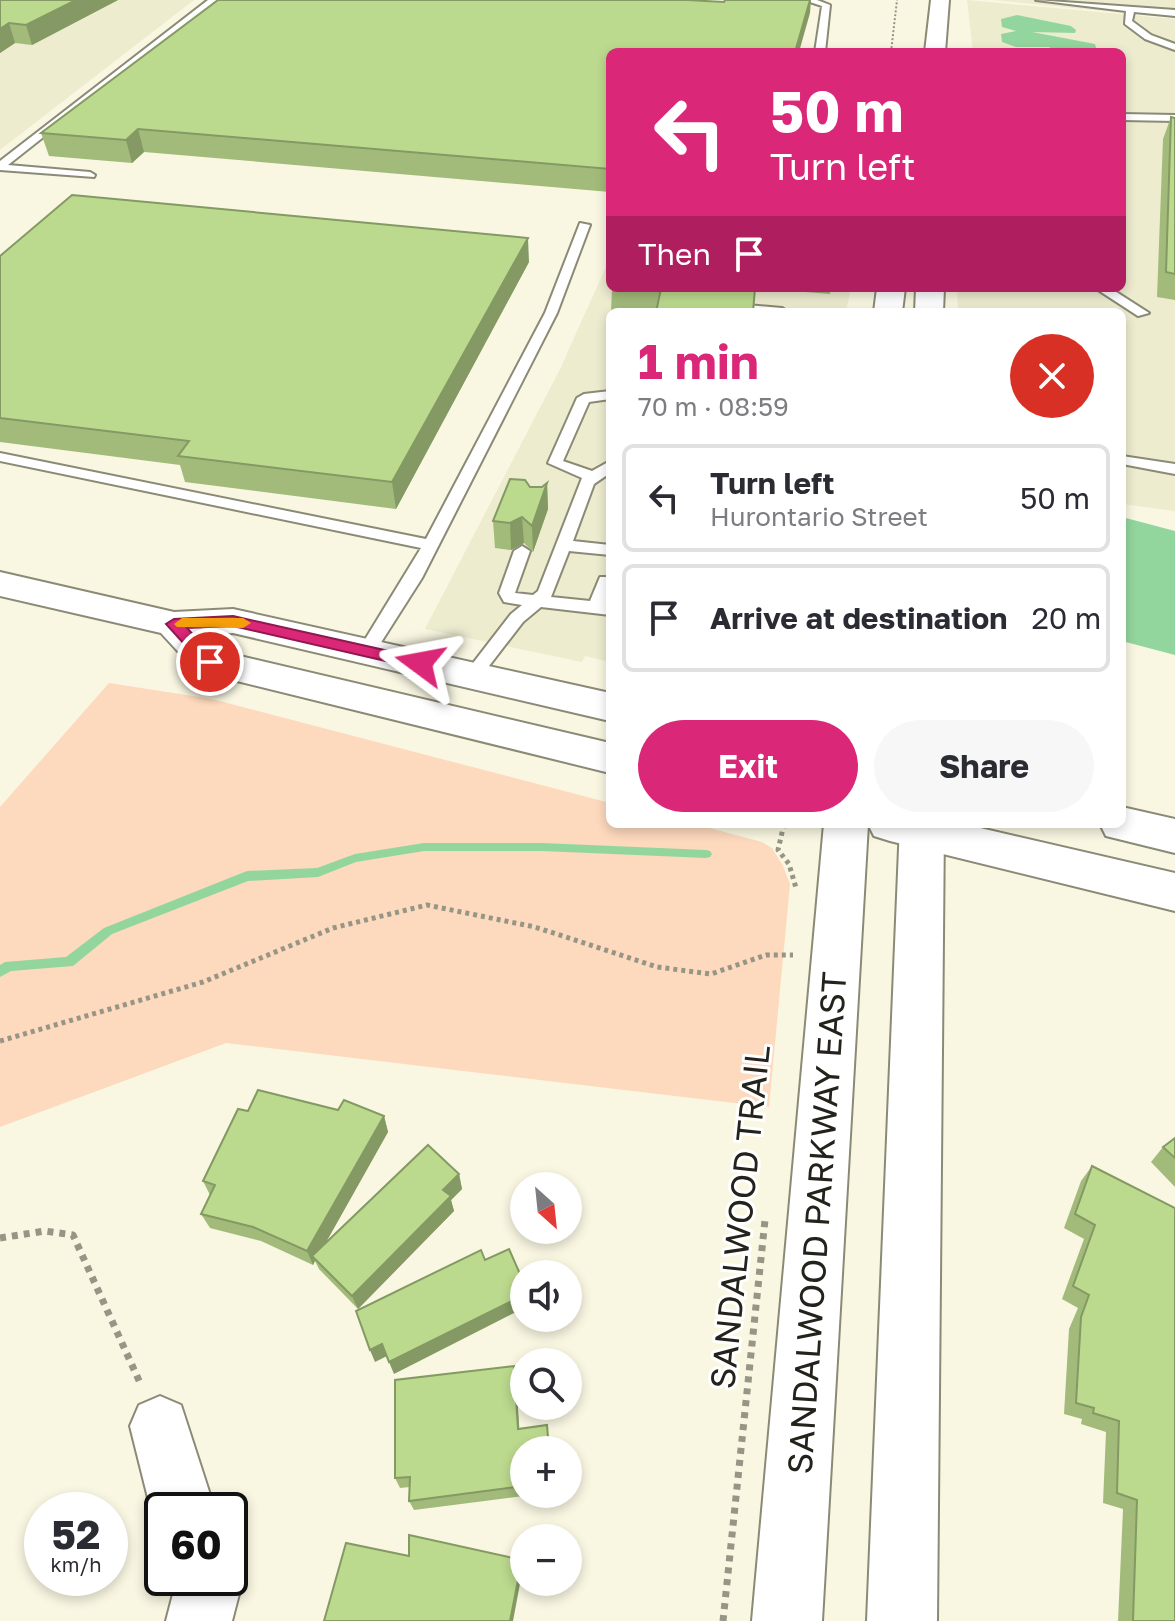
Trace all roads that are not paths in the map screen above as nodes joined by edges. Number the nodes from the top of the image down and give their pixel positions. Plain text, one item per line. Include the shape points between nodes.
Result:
1 (213, 0) edge
2 (808, 0) edge
3 (940, 0) edge
4 (1040, 0) edge
5 (1130, 9) junction
6 (1175, 13) edge
7 (1175, 47) edge
8 (821, 48) edge
9 (935, 48) edge
10 (1126, 117) edge
11 (1175, 118) edge
12 (0, 167) edge
13 (90, 175) dead end
14 (584, 225) dead end
15 (709, 292) edge
16 (1108, 292) edge
17 (739, 308) edge
18 (1143, 313) dead end
19 (606, 395) edge
20 (0, 457) edge
21 (1126, 461) edge
22 (606, 469) edge
23 (1175, 469) edge
24 (590, 480) junction
25 (606, 483) edge
26 (431, 545) junction
27 (563, 545) junction
28 (606, 550) edge
29 (522, 551) dead end
30 (606, 581) dead end
31 (0, 584) edge
32 (536, 603) junction
33 (603, 608) edge
34 (174, 624) junction
35 (367, 651) junction
36 (473, 675) junction
37 (606, 706) edge
38 (606, 757) edge
39 (1126, 825) edge
40 (846, 828) edge
41 (911, 828) edge
42 (915, 828) edge
43 (1175, 836) edge
44 (1175, 892) edge
45 (160, 1426) road end
46 (178, 1492) edge
47 (205, 1596) edge
48 (199, 1621) edge
49 (787, 1621) edge
50 (902, 1621) edge

1 - 12 lane
2 - 8 lane via 826,5
3 - 9 main road
4 - 5 lane
5 - 6 lane
5 - 7 lane via 1128,22 1134,30
10 - 11 lane
12 - 13 lane
14 - 26 lane via 551,313
15 - 17 lane via 706,305
16 - 18 lane
19 - 24 lane via 584,398 552,470
20 - 26 lane
21 - 23 lane
22 - 24 lane
24 - 25 lane
24 - 27 lane
26 - 35 lane
27 - 28 lane
27 - 32 lane via 550,586
29 - 32 lane via 507,593
30 - 33 lane
31 - 34 main road
32 - 33 lane
32 - 36 lane via 517,618
34 - 35 main road via 233,621
34 - 38 main road via 210,662
35 - 36 main road
36 - 37 main road
39 - 43 main road
40 - 49 main road, SANDALWOOD PARKWAY EAST
41 - 50 main road
42 - 44 main road
45 - 46 street
47 - 48 street

